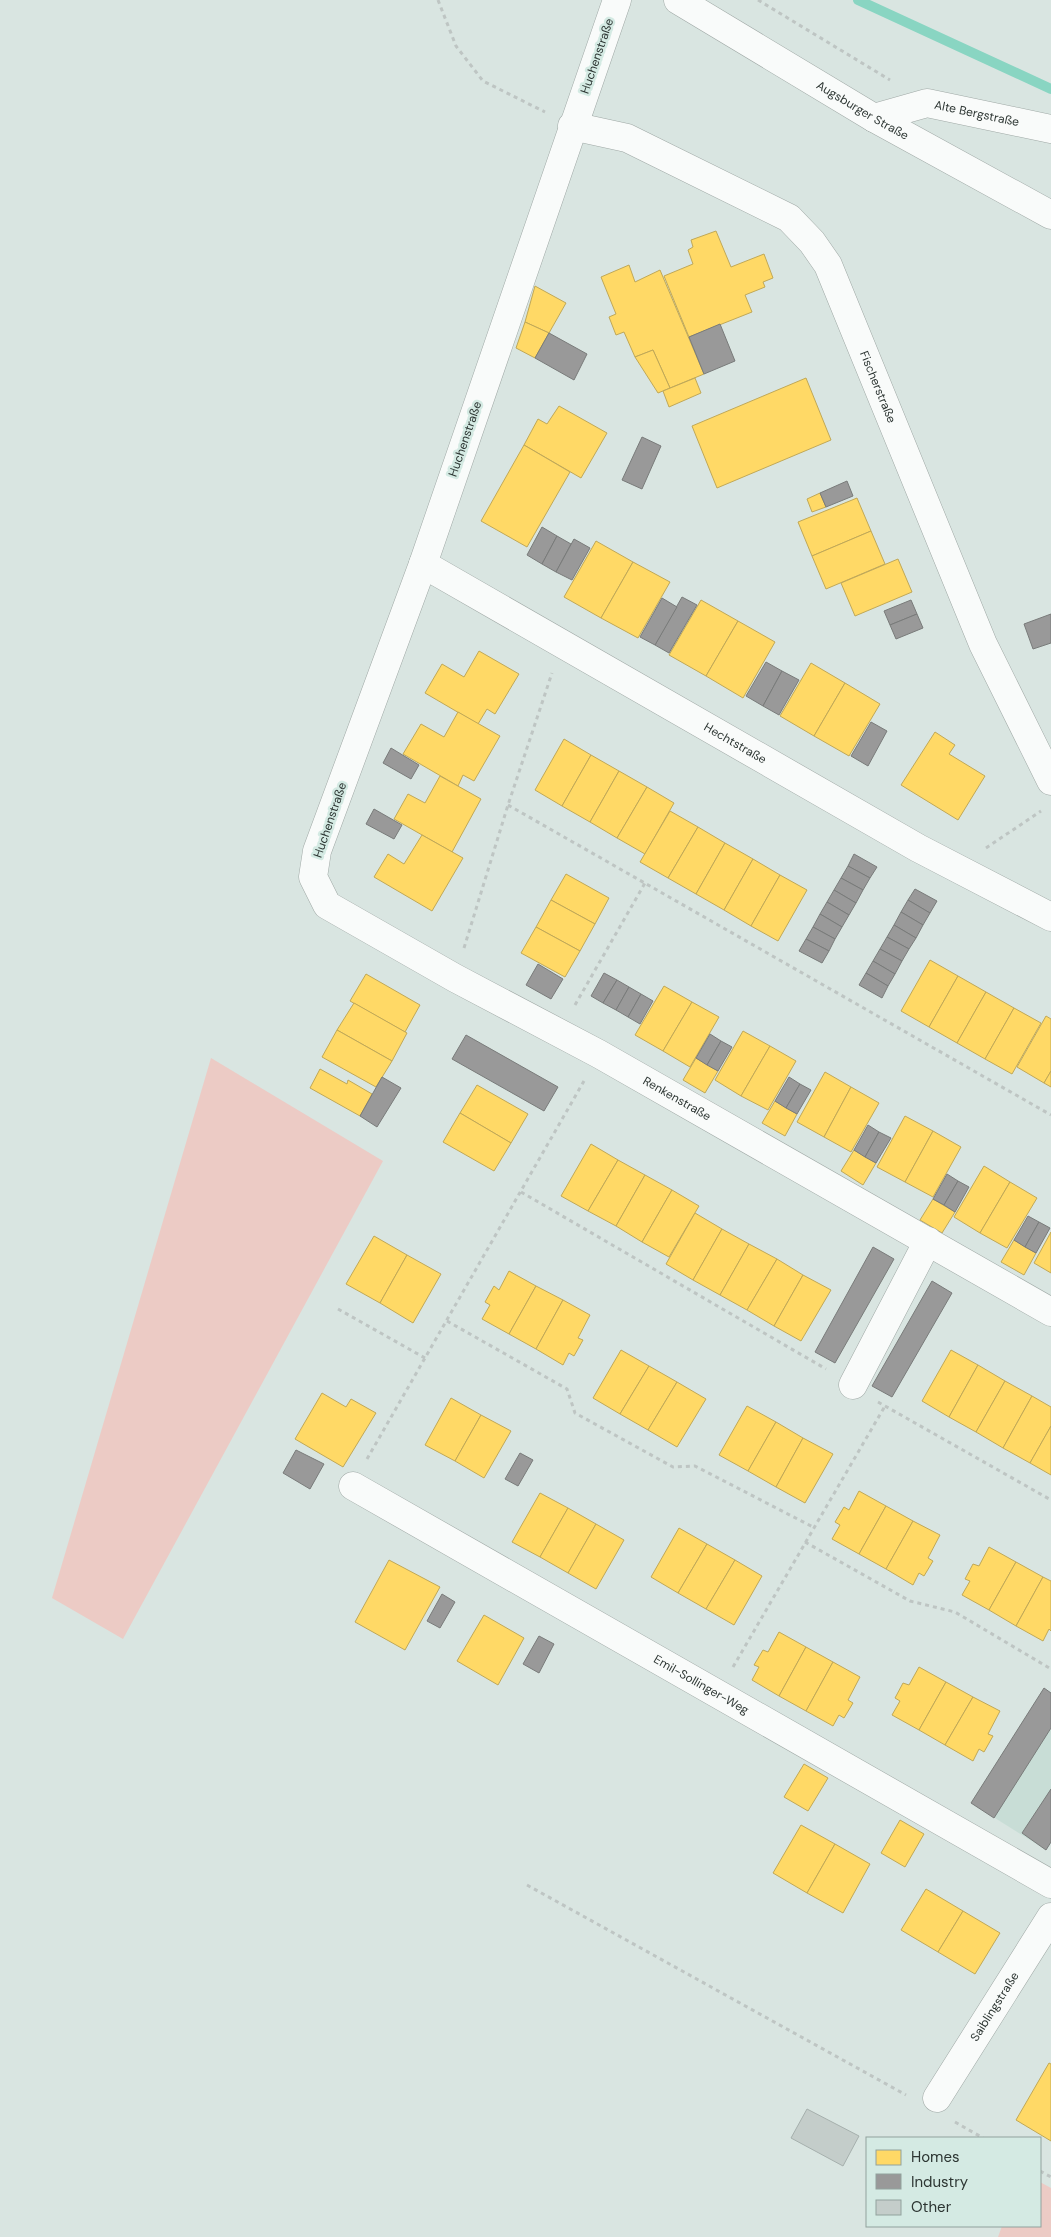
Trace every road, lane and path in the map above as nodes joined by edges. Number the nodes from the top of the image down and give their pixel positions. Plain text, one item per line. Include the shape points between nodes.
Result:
1 (438, 0) edge
2 (616, 0) edge
3 (678, 0) edge
4 (758, 0) edge
5 (927, 102) junction
6 (874, 118) junction
7 (572, 126) junction
8 (1051, 129) edge
9 (1051, 215) edge
10 (422, 564) junction
11 (562, 644) junction
12 (1051, 781) edge
13 (508, 805) junction
14 (1043, 809) dead end
15 (956, 867) junction
16 (313, 876) joint
17 (645, 883) junction
18 (1051, 917) edge
19 (455, 978) junction
20 (558, 1034) junction
21 (599, 1054) junction
22 (1051, 1115) edge
23 (521, 1192) junction
24 (928, 1241) junction
25 (338, 1309) dead end
26 (1051, 1312) edge
27 (447, 1321) junction
28 (425, 1358) junction
29 (854, 1385) junction
30 (885, 1406) junction
31 (353, 1486) joint
32 (1051, 1500) edge
33 (813, 1527) junction
34 (804, 1542) junction
35 (1051, 1668) edge
36 (718, 1693) junction
37 (1051, 1884) edge
38 (527, 1885) dead end
39 (1051, 1917) edge
40 (925, 2098) joint

1 - 7 path via 456,46 483,81
2 - 7 street, Huchenstraße
3 - 6 street, Augsburger Straße
4 - 5 path
5 - 6 street, Alte Bergstraße
5 - 8 street, Alte Bergstraße
6 - 9 street, Augsburger Straße
7 - 10 street, Huchenstraße
7 - 12 street, Fischerstraße via 627,138 789,218 812,242 828,265 983,644
10 - 11 street, Hechtstraße
10 - 16 street, Huchenstraße via 317,851
11 - 13 path
11 - 15 street, Hechtstraße
13 - 17 path
13 - 19 path
14 - 15 path
15 - 18 street, Hechtstraße
16 - 19 street, Renkenstraße via 327,905
17 - 20 path
17 - 22 path
19 - 20 street, Renkenstraße
20 - 21 street, Renkenstraße
21 - 23 path
21 - 24 street, Renkenstraße
23 - 27 path
23 - 29 path
24 - 26 street, Renkenstraße
24 - 29 street
25 - 28 path
27 - 28 path
27 - 33 path via 567,1388 575,1413 673,1467 695,1466
28 - 31 path
29 - 30 path
30 - 32 path
30 - 33 path
31 - 36 street, Emil-Sollinger-Weg
33 - 34 path
34 - 35 path via 910,1601 955,1612
34 - 36 path
36 - 37 street, Emil-Sollinger-Weg
38 - 40 path
39 - 40 street, Saiblingstraße

